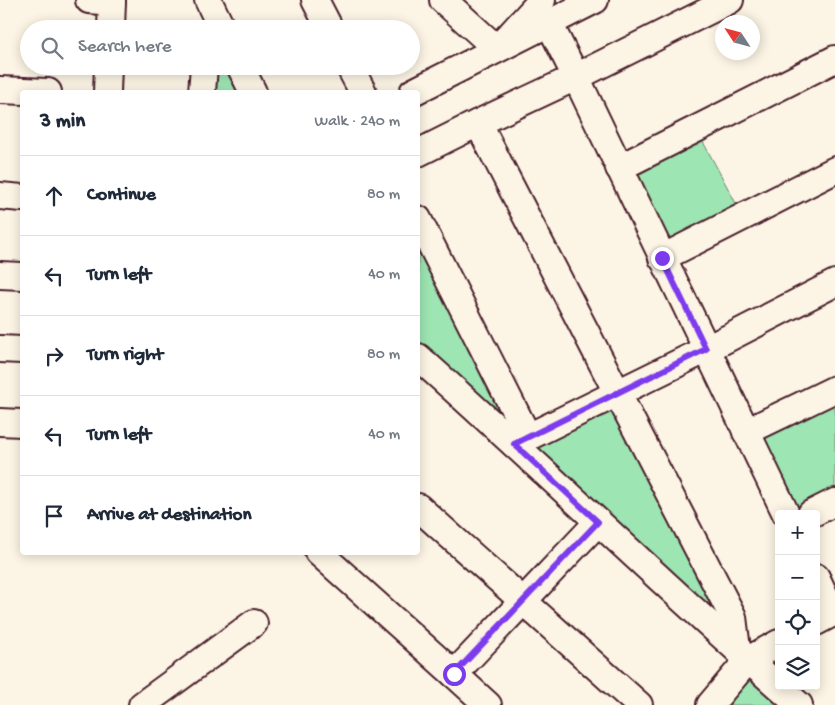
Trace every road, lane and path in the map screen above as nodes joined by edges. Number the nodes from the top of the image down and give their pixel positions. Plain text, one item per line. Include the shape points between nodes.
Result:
1 (208, 0) edge
2 (315, 0) edge
3 (444, 0) edge
4 (595, 0) edge
5 (730, 0) edge
6 (104, 1) edge
7 (546, 12) edge
8 (109, 20) edge
9 (207, 20) edge
10 (218, 20) edge
11 (325, 20) edge
12 (497, 50) junction
13 (835, 59) edge
14 (108, 75) edge
15 (203, 75) edge
16 (244, 75) edge
17 (354, 75) edge
18 (576, 77) junction
19 (0, 90) edge
20 (107, 90) edge
21 (202, 90) edge
22 (252, 90) edge
23 (362, 90) edge
24 (417, 90) edge
25 (20, 91) edge
26 (478, 123) junction
27 (420, 153) edge
28 (619, 168) junction
29 (835, 170) edge
30 (0, 196) edge
31 (20, 198) edge
32 (420, 223) edge
33 (662, 258) junction
34 (0, 275) edge
35 (20, 276) edge
36 (835, 283) edge
37 (0, 349) edge
38 (706, 349) junction
39 (20, 350) edge
40 (420, 360) edge
41 (835, 389) edge
42 (617, 393) junction
43 (0, 422) edge
44 (20, 423) edge
45 (746, 432) junction
46 (521, 441) junction
47 (835, 502) edge
48 (420, 509) edge
49 (784, 510) edge
50 (819, 510) edge
51 (598, 522) junction
52 (321, 555) edge
53 (820, 591) edge
54 (522, 601) junction
55 (828, 616) edge
56 (254, 623) dead end
57 (775, 644) edge
58 (742, 655) junction
59 (454, 674) junction
60 (142, 705) edge
61 (488, 705) edge
62 (639, 705) edge
63 (710, 705) edge
64 (799, 705) edge

1 - 9 street
1 - 10 street
2 - 11 street
3 - 12 street
4 - 7 street
5 - 18 street
6 - 8 street
7 - 12 street
7 - 18 street
12 - 24 street
13 - 28 street
14 - 20 street
15 - 21 street
16 - 22 street
17 - 23 street
18 - 26 street
18 - 28 street
19 - 25 street
26 - 27 street
26 - 42 street
28 - 33 street
29 - 33 street
30 - 31 street
32 - 46 street
33 - 38 street
34 - 35 street
36 - 38 street
37 - 39 street
38 - 42 street
38 - 45 street
40 - 46 street
41 - 45 street
42 - 46 street
42 - 58 street via 733,617
43 - 44 street
45 - 49 street
46 - 51 street
47 - 50 street
48 - 54 street
51 - 54 street
51 - 58 street
52 - 59 street
53 - 55 street
54 - 59 street
54 - 62 street
56 - 60 street
57 - 58 street
58 - 63 street
58 - 64 street
59 - 61 street

